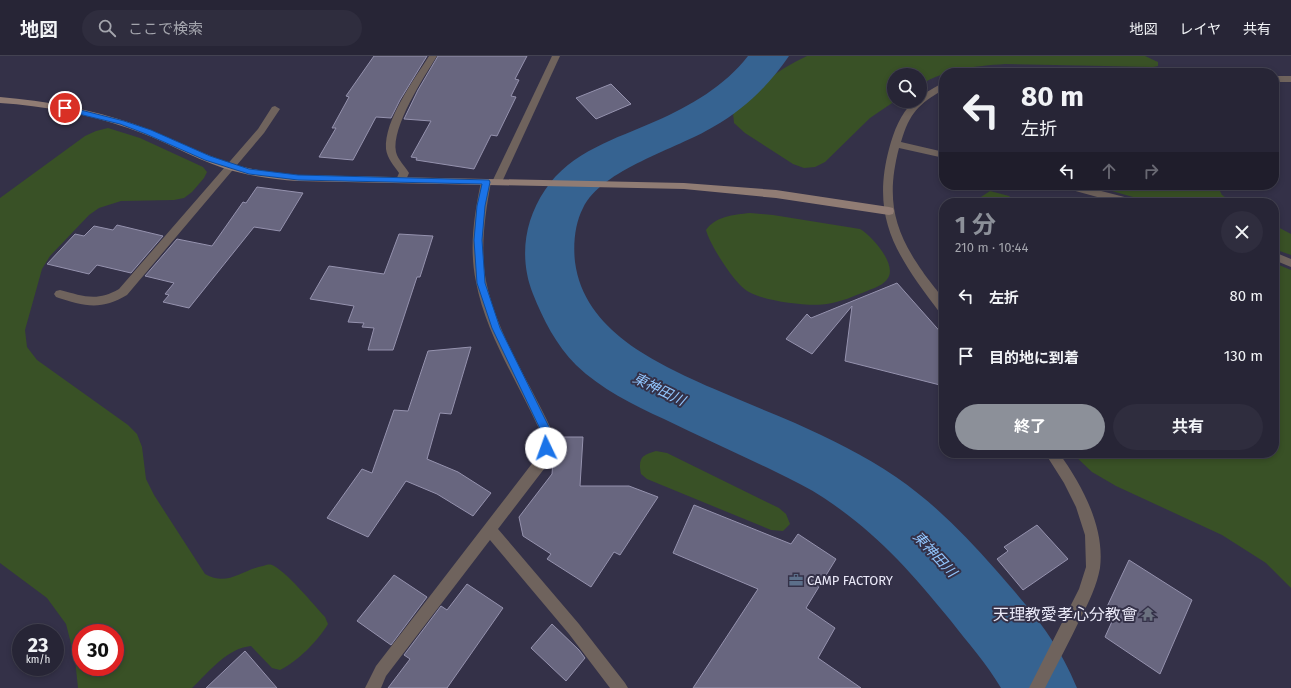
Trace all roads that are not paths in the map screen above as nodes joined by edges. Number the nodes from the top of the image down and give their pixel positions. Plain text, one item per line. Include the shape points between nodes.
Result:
1 (433, 56) edge
2 (556, 56) edge
3 (1279, 78) edge
4 (1291, 79) edge
5 (939, 88) edge
6 (927, 95) edge
7 (0, 100) edge
8 (911, 108) edge
9 (275, 109) dead end
10 (896, 144) junction
11 (939, 154) edge
12 (231, 167) junction
13 (401, 180) junction
14 (492, 182) junction
15 (1084, 190) edge
16 (1113, 198) edge
17 (889, 211) junction
18 (1279, 258) edge
19 (1291, 263) edge
20 (60, 294) dead end
21 (939, 303) edge
22 (1055, 458) edge
23 (489, 529) junction
24 (373, 688) edge
25 (620, 688) edge
26 (1037, 688) edge

1 - 13 street via 409,96 393,133 391,148 395,162 404,173
2 - 14 street
3 - 4 street
5 - 6 street
7 - 12 street via 65,108 122,122
8 - 10 street via 904,119
9 - 12 street via 261,132
10 - 11 street
10 - 17 street via 888,176
12 - 13 street via 273,176 298,178
12 - 20 street via 123,292 114,298 93,303
13 - 14 street
14 - 17 street via 730,189
14 - 23 street via 481,206 478,240 481,283 496,328 546,431 546,448 538,465
15 - 16 street
17 - 21 street via 902,250
18 - 19 street
22 - 26 street via 1083,504 1092,536 1093,568 1083,597
23 - 24 street via 381,671
23 - 25 street via 579,634

